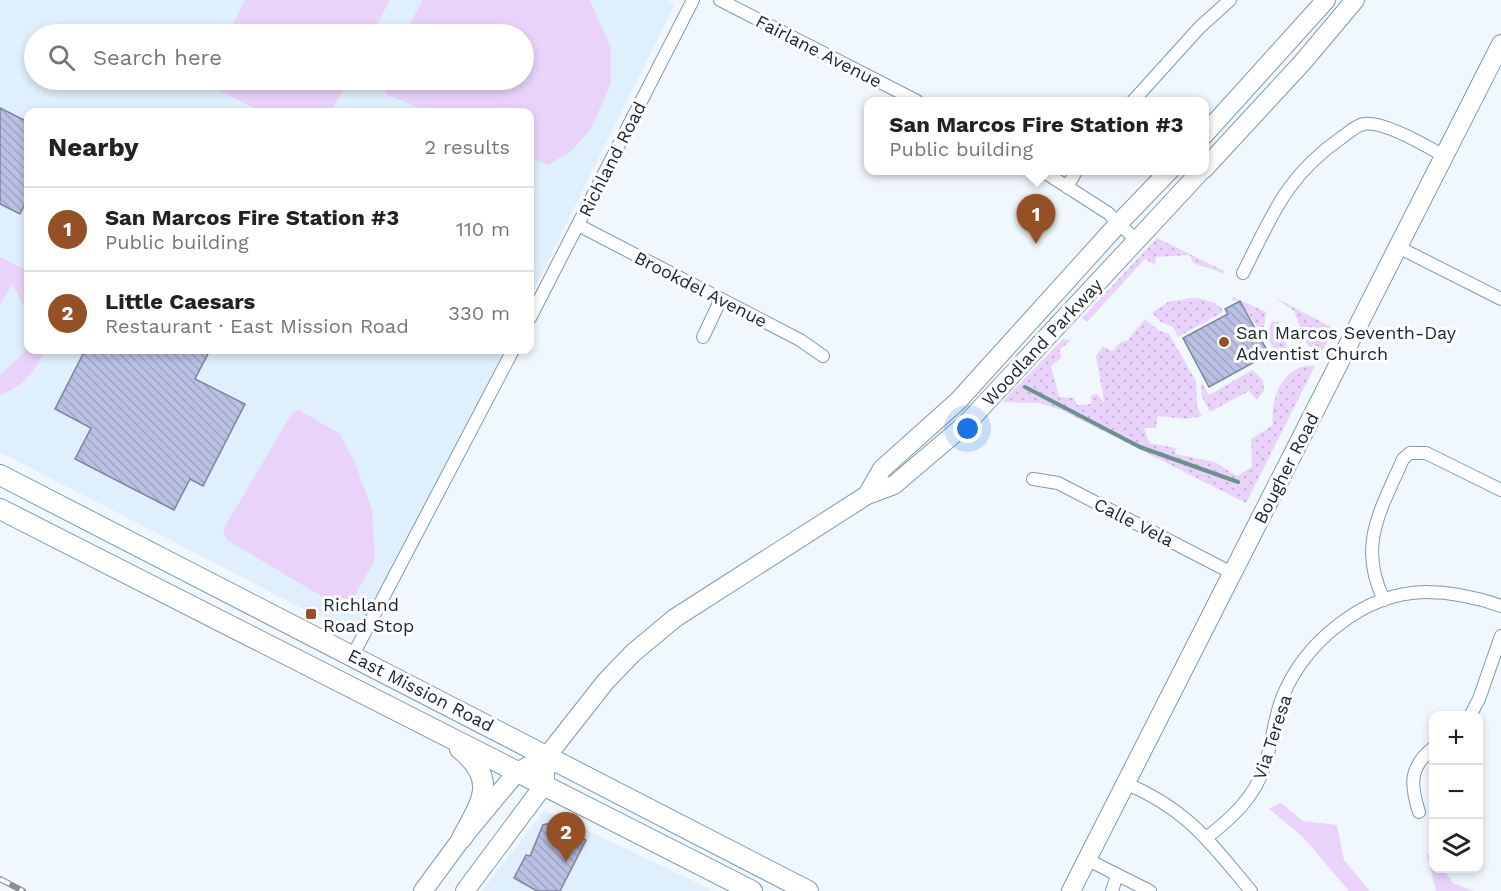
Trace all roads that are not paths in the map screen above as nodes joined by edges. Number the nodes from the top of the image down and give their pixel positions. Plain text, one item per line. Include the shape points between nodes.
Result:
1 (693, 0) edge
2 (720, 0) edge
3 (1230, 0) edge
4 (1326, 0) edge
5 (1355, 0) edge
6 (1501, 44) edge
7 (907, 97) edge
8 (1137, 97) edge
9 (1209, 129) edge
10 (1444, 156) junction
11 (1209, 164) edge
12 (1048, 175) edge
13 (1074, 175) edge
14 (1166, 175) edge
15 (1198, 175) edge
16 (1067, 187) junction
17 (1119, 223) junction
18 (578, 225) junction
19 (1136, 240) junction
20 (1400, 248) junction
21 (1243, 273) dead end
22 (721, 299) junction
23 (1501, 300) edge
24 (534, 310) edge
25 (704, 337) dead end
26 (511, 354) edge
27 (823, 356) dead end
28 (0, 476) edge
29 (1033, 479) dead end
30 (1501, 490) edge
31 (867, 495) junction
32 (0, 509) edge
33 (1232, 573) junction
34 (1384, 600) junction
35 (1501, 606) edge
36 (1501, 636) edge
37 (353, 655) junction
38 (1473, 711) edge
39 (435, 729) junction
40 (1429, 751) edge
41 (547, 756) junction
42 (517, 772) junction
43 (1125, 783) junction
44 (544, 785) junction
45 (1419, 812) dead end
46 (462, 838) junction
47 (1206, 838) junction
48 (687, 859) junction
49 (1086, 859) junction
50 (1118, 874) junction
51 (423, 891) edge
52 (465, 891) edge
53 (752, 891) edge
54 (783, 891) edge
55 (808, 891) edge
56 (1071, 891) edge
57 (1112, 891) edge
58 (1150, 891) edge
59 (1251, 891) edge

1 - 18 street, Richland Road
2 - 7 street, Fairlane Avenue
3 - 8 street
4 - 9 main road
5 - 11 main road, Woodland Parkway
6 - 10 main road, Bougher Road
10 - 20 main road, Bougher Road
10 - 21 street via 1378,124 1363,124 1326,149 1295,179
12 - 16 street
13 - 16 street
14 - 17 main road, Woodland Parkway
15 - 19 main road, Woodland Parkway
16 - 17 street
17 - 19 street
17 - 31 main road, Woodland Parkway via 958,401 882,469
18 - 22 street, Brookdel Avenue
18 - 24 street, Richland Road
19 - 31 main road, Woodland Parkway via 968,423 894,485
20 - 23 street
20 - 33 main road, Bougher Road
22 - 25 street
22 - 27 street, Brookdel Avenue
26 - 37 street
28 - 37 main road, East Mission Road
29 - 33 street, Calle Vela via 1058,483
30 - 34 street via 1426,453 1410,453 1374,526 1374,580
31 - 41 main road, Woodland Parkway via 675,618 606,681
32 - 39 main road, East Mission Road
33 - 43 main road, Bougher Road
34 - 35 street, Via Teresa via 1424,592 1470,595
34 - 47 street, Via Teresa via 1343,621 1324,636 1294,674 1282,699 1257,785 1237,814
36 - 38 street
37 - 41 main road, East Mission Road
39 - 42 main road, East Mission Road
39 - 46 main road via 470,757 483,777 483,799
40 - 45 street via 1423,756 1411,788
41 - 42 main road, Woodland Parkway
41 - 44 main road
41 - 55 main road, East Mission Road
42 - 44 main road, East Mission Road
42 - 46 main road, Woodland Parkway
43 - 47 street via 1184,815
43 - 49 main road, Bougher Road
44 - 48 main road, East Mission Road
44 - 52 main road
46 - 51 main road, Woodland Parkway
47 - 59 street
48 - 53 main road, East Mission Road
48 - 54 main road via 695,852
49 - 50 street
49 - 56 main road, Bougher Road
50 - 57 street
50 - 58 street

